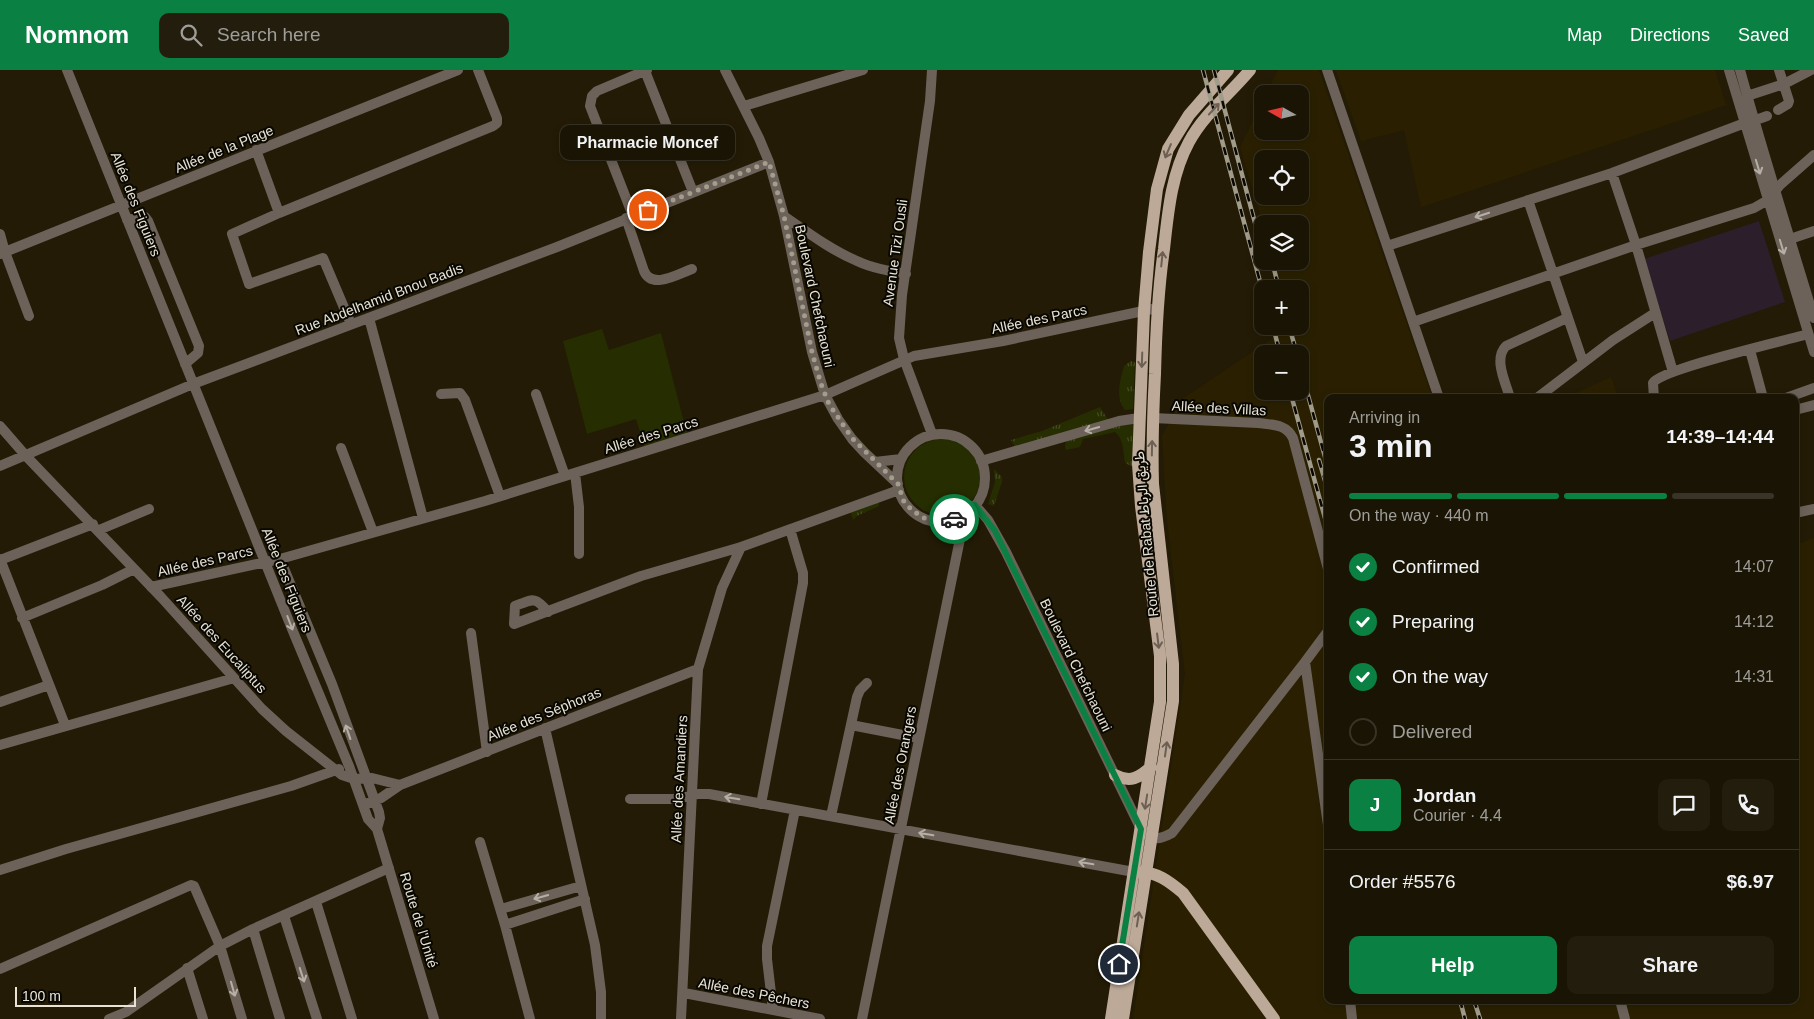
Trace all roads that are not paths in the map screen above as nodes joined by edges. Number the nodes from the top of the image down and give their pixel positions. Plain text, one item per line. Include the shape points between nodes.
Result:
1 (67, 70) edge
2 (458, 70) edge
3 (478, 70) edge
4 (646, 70) edge
5 (725, 70) edge
6 (863, 70) edge
7 (932, 70) edge
8 (1228, 70) edge
9 (1250, 70) edge
10 (1326, 70) edge
11 (1729, 70) edge
12 (1740, 70) edge
13 (1779, 70) edge
14 (1811, 70) edge
15 (851, 72) edge
16 (1784, 84) junction
17 (1746, 96) junction
18 (744, 106) junction
19 (1778, 110) dead end
20 (1768, 116) dead end
21 (1749, 122) junction
22 (256, 150) junction
23 (1814, 155) edge
24 (769, 162) junction
25 (1612, 173) junction
26 (1776, 190) junction
27 (693, 192) junction
28 (1528, 200) junction
29 (1768, 200) junction
30 (120, 204) junction
31 (279, 213) junction
32 (784, 216) junction
33 (630, 217) junction
34 (127, 220) junction
35 (1814, 231) edge
36 (0, 234) edge
37 (1790, 238) junction
38 (1387, 246) junction
39 (1636, 246) junction
40 (2, 253) edge
41 (692, 270) dead end
42 (906, 274) junction
43 (1552, 274) junction
44 (1157, 308) junction
45 (1144, 311) junction
46 (1655, 313) junction
47 (29, 316) dead end
48 (369, 318) junction
49 (1567, 318) junction
50 (1814, 318) edge
51 (1413, 322) junction
52 (351, 324) junction
53 (1808, 334) junction
54 (1750, 350) junction
55 (1814, 352) edge
56 (904, 359) junction
57 (1583, 362) junction
58 (186, 364) junction
59 (1673, 372) junction
60 (193, 384) junction
61 (1814, 388) edge
62 (441, 394) dead end
63 (536, 394) dead end
64 (1438, 394) edge
65 (1509, 394) edge
66 (1542, 394) edge
67 (1653, 394) edge
68 (1762, 394) edge
69 (1797, 394) edge
70 (825, 395) junction
71 (1814, 405) edge
72 (1799, 409) edge
73 (1139, 418) junction
74 (1153, 418) junction
75 (0, 426) edge
76 (932, 434) junction
77 (341, 448) dead end
78 (26, 456) junction
79 (901, 459) junction
80 (982, 461) junction
81 (875, 462) junction
82 (0, 466) edge
83 (575, 473) junction
84 (565, 476) junction
85 (898, 487) junction
86 (500, 496) junction
87 (975, 505) junction
88 (149, 509) dead end
89 (1814, 509) edge
90 (1799, 511) edge
91 (961, 517) junction
92 (422, 518) junction
93 (96, 527) junction
94 (790, 529) junction
95 (372, 532) junction
96 (741, 547) junction
97 (579, 554) dead end
98 (1324, 554) edge
99 (280, 558) junction
100 (0, 559) edge
101 (266, 562) junction
102 (134, 569) junction
103 (152, 587) junction
104 (548, 612) dead end
105 (22, 618) junction
106 (471, 633) dead end
107 (1324, 636) edge
108 (1305, 662) junction
109 (698, 669) junction
110 (234, 678) junction
111 (867, 683) dead end
112 (49, 685) junction
113 (0, 702) edge
114 (851, 725) junction
115 (65, 726) junction
116 (544, 728) junction
117 (918, 738) junction
118 (0, 745) edge
119 (488, 752) junction
120 (349, 766) junction
121 (1151, 768) junction
122 (336, 770) junction
123 (1115, 775) junction
124 (365, 778) junction
125 (354, 779) junction
126 (400, 785) junction
127 (692, 796) junction
128 (1324, 797) edge
129 (630, 799) dead end
130 (374, 801) junction
131 (761, 804) junction
132 (363, 805) junction
133 (795, 810) junction
134 (831, 816) junction
135 (376, 829) junction
136 (901, 829) junction
137 (1146, 834) junction
138 (480, 842) dead end
139 (389, 868) junction
140 (0, 870) edge
141 (1140, 872) junction
142 (581, 886) junction
143 (585, 899) junction
144 (316, 902) junction
145 (501, 909) junction
146 (284, 916) junction
147 (505, 925) junction
148 (254, 929) junction
149 (220, 946) junction
150 (187, 968) junction
151 (0, 969) edge
152 (684, 993) junction
153 (1350, 1004) edge
154 (1621, 1004) edge
155 (773, 1010) junction
156 (127, 1015) edge
157 (109, 1019) edge
158 (203, 1019) edge
159 (242, 1019) edge
160 (280, 1019) edge
161 (316, 1019) edge
162 (352, 1019) edge
163 (434, 1019) edge
164 (530, 1019) edge
165 (601, 1019) edge
166 (681, 1019) edge
167 (820, 1019) edge
168 (862, 1019) edge
169 (1111, 1019) edge
170 (1123, 1019) edge
171 (1274, 1019) edge
172 (1352, 1019) edge
173 (1625, 1019) edge

1 - 30 street, Allée des Figuiers
2 - 22 street, Allée de la Plage
3 - 31 street via 497,118 493,126
4 - 27 street
4 - 33 street via 596,91 590,101
5 - 18 street, Boulevard Chefchaouni
6 - 15 street
7 - 42 street, Avenue Tizi Ousli
8 -> 45 main road, Route de Rabat طريق الرباط via 1188,115 1164,161 1155,202
44 -> 9 main road, Route de Rabat طريق الرباط via 1166,228 1179,164 1197,129
10 - 38 street
11 - 21 street
12 - 17 street
13 - 16 street
14 - 16 street
15 - 18 street
16 - 17 street
16 - 19 street via 1789,100
17 - 21 street
18 - 24 street, Boulevard Chefchaouni
20 - 21 street
21 - 25 street
21 - 26 street
21 -> 29 street
22 - 30 street, Allée de la Plage
22 - 31 street
23 - 26 street
24 - 27 street, Rue Abdelhamid Bnou Badis
24 - 32 street, Boulevard Chefchaouni
25 - 28 street
25 - 39 street
26 - 29 street
26 - 37 street
27 - 33 street, Rue Abdelhamid Bnou Badis
28 -> 38 street
28 - 43 street
29 - 39 street via 1754,208
29 -> 53 street
30 - 34 street, Allée des Figuiers
30 - 40 street, Allée de la Plage
31 - 52 street via 232,234 249,284 323,258
32 - 42 street via 857,261
32 - 70 street, Boulevard Chefchaouni via 812,352
33 - 41 street via 644,271 649,278 663,280
33 - 48 street, Rue Abdelhamid Bnou Badis
34 - 58 street, Allée des Figuiers
34 - 58 street via 145,217 174,282 199,346 198,353
35 - 37 street
36 - 40 street
37 - 50 street
38 - 51 street
39 - 43 street
39 - 46 street
40 - 47 street
42 - 56 street, Avenue Tizi Ousli via 899,338
43 - 49 street
43 - 51 street
44 - 45 street, Allée des Parcs
44 - 74 main road, Route de Rabat طريق الرباط
45 - 56 street, Allée des Parcs
45 -> 73 main road, Route de Rabat طريق الرباط
46 - 57 street
46 - 59 street
48 - 52 street, Rue Abdelhamid Bnou Badis
48 - 92 street
49 - 57 street
49 - 65 street via 1503,349 1501,367
51 - 64 street
52 - 60 street, Rue Abdelhamid Bnou Badis
53 - 54 street
53 - 55 street
54 - 59 street
54 - 68 street
56 - 70 street, Allée des Parcs
56 - 76 street, Avenue Tizi Ousli
57 - 66 street
58 - 60 street, Allée des Figuiers
59 - 67 street via 1653,382
60 - 78 street, Rue Abdelhamid Bnou Badis
60 - 101 street, Allée des Figuiers
61 - 69 street
62 - 86 street via 460,393 465,400
63 - 84 street
70 - 81 street, Boulevard Chefchaouni via 852,438
70 - 83 street, Allée des Parcs
71 - 72 street
73 -> 80 street
73 -> 121 main road, Route de Rabat طريق الرباط via 1140,489 1161,684
74 - 98 street, Allée des Villas via 1258,423 1276,425 1289,431
137 -> 74 main road, Route de Rabat طريق الرباط via 1170,720 1174,682 1153,484
75 - 78 street, Allée des Eucaliptus
76 - 79 street via 914,443
76 - 80 street via 956,436 967,442
77 - 95 street
78 - 82 street, Rue Abdelhamid Bnou Badis
78 - 93 street, Allée des Eucaliptus
79 - 81 street
79 - 85 street
80 - 87 street via 983,491
81 - 85 street, Boulevard Chefchaouni
83 - 84 street, Allée des Parcs
83 - 97 street
84 - 86 street, Allée des Parcs
85 - 91 street via 904,502 924,518 949,521
85 - 94 street
86 - 92 street, Allée des Parcs
87 - 91 street
87 - 123 street, Boulevard Chefchaouni via 988,520 1006,552
88 - 93 street
89 - 90 street
91 - 117 street, Allée des Orangers via 961,534
92 - 95 street, Allée des Parcs
93 - 100 street
93 - 102 street, Allée des Eucaliptus
94 - 96 street
94 - 131 street via 804,573
95 - 99 street, Allée des Parcs
96 - 104 street via 641,576
96 - 109 street, Allée des Amandiers via 722,588
99 - 101 street, Allée des Parcs
124 -> 99 street, Allée des Figuiers via 332,684
100 - 105 street
101 - 103 street, Allée des Parcs
101 -> 120 street, Allée des Figuiers
102 - 103 street, Allée des Eucaliptus
102 - 105 street via 102,586
103 - 110 street, Allée des Eucaliptus
105 - 112 street
106 - 119 street
107 - 108 street
108 - 128 street
108 - 137 street via 1172,833 1159,839
109 - 116 street, Allée des Séphoras
109 - 127 street, Allée des Amandiers
110 - 115 street
110 - 122 street, Allée des Eucaliptus via 286,731
111 - 114 street via 859,693
112 - 113 street
112 - 115 street
114 - 117 street
114 - 134 street
115 - 118 street
116 - 119 street, Allée des Séphoras
116 - 142 street
117 - 136 street, Allée des Orangers
119 - 126 street, Allée des Séphoras
120 - 122 street
120 - 125 street, Allée des Figuiers
121 - 123 main road via 1131,780
121 -> 137 main road, Route de Rabat طريق الرباط
122 - 125 street, Allée des Eucaliptus
122 - 140 street
123 - 137 street, Boulevard Chefchaouni
124 - 125 street
124 - 126 street
124 - 130 street, Allée des Figuiers
125 - 132 street, Allée des Figuiers
126 - 130 street, Allée des Séphoras
127 - 129 street via 668,800
131 -> 127 street via 709,794
127 - 152 street, Allée des Amandiers
130 - 132 street, Allée des Séphoras
130 - 135 street, Allée des Figuiers via 380,818
131 - 133 street
132 - 135 street, Allée des Figuiers
133 - 134 street
133 - 155 street via 767,946
134 - 136 street
135 - 139 street, Route de l'Unité
141 -> 136 street
136 - 168 street, Allée des Orangers
137 - 141 main road, Route de Rabat طريق الرباط
138 - 145 street
139 - 144 street
139 - 163 street, Route de l'Unité
141 - 169 main road, Route de Rabat طريق الرباط
170 -> 141 main road, Route de Rabat طريق الرباط
141 - 171 main road via 1170,881 1183,893
142 - 143 street
142 -> 145 street
143 - 147 street
143 - 165 street via 595,945
144 - 146 street
144 - 162 street
145 - 147 street
146 - 148 street
146 -> 161 street
147 - 164 street
148 - 149 street
148 - 160 street
149 - 150 street
149 - 151 street via 192,885
149 -> 159 street
150 - 156 street
150 - 158 street
152 - 155 street, Allée des Pêchers
152 - 166 street, Allée des Amandiers
153 - 172 street
154 - 173 street
155 - 167 street, Allée des Pêchers
156 - 157 street

